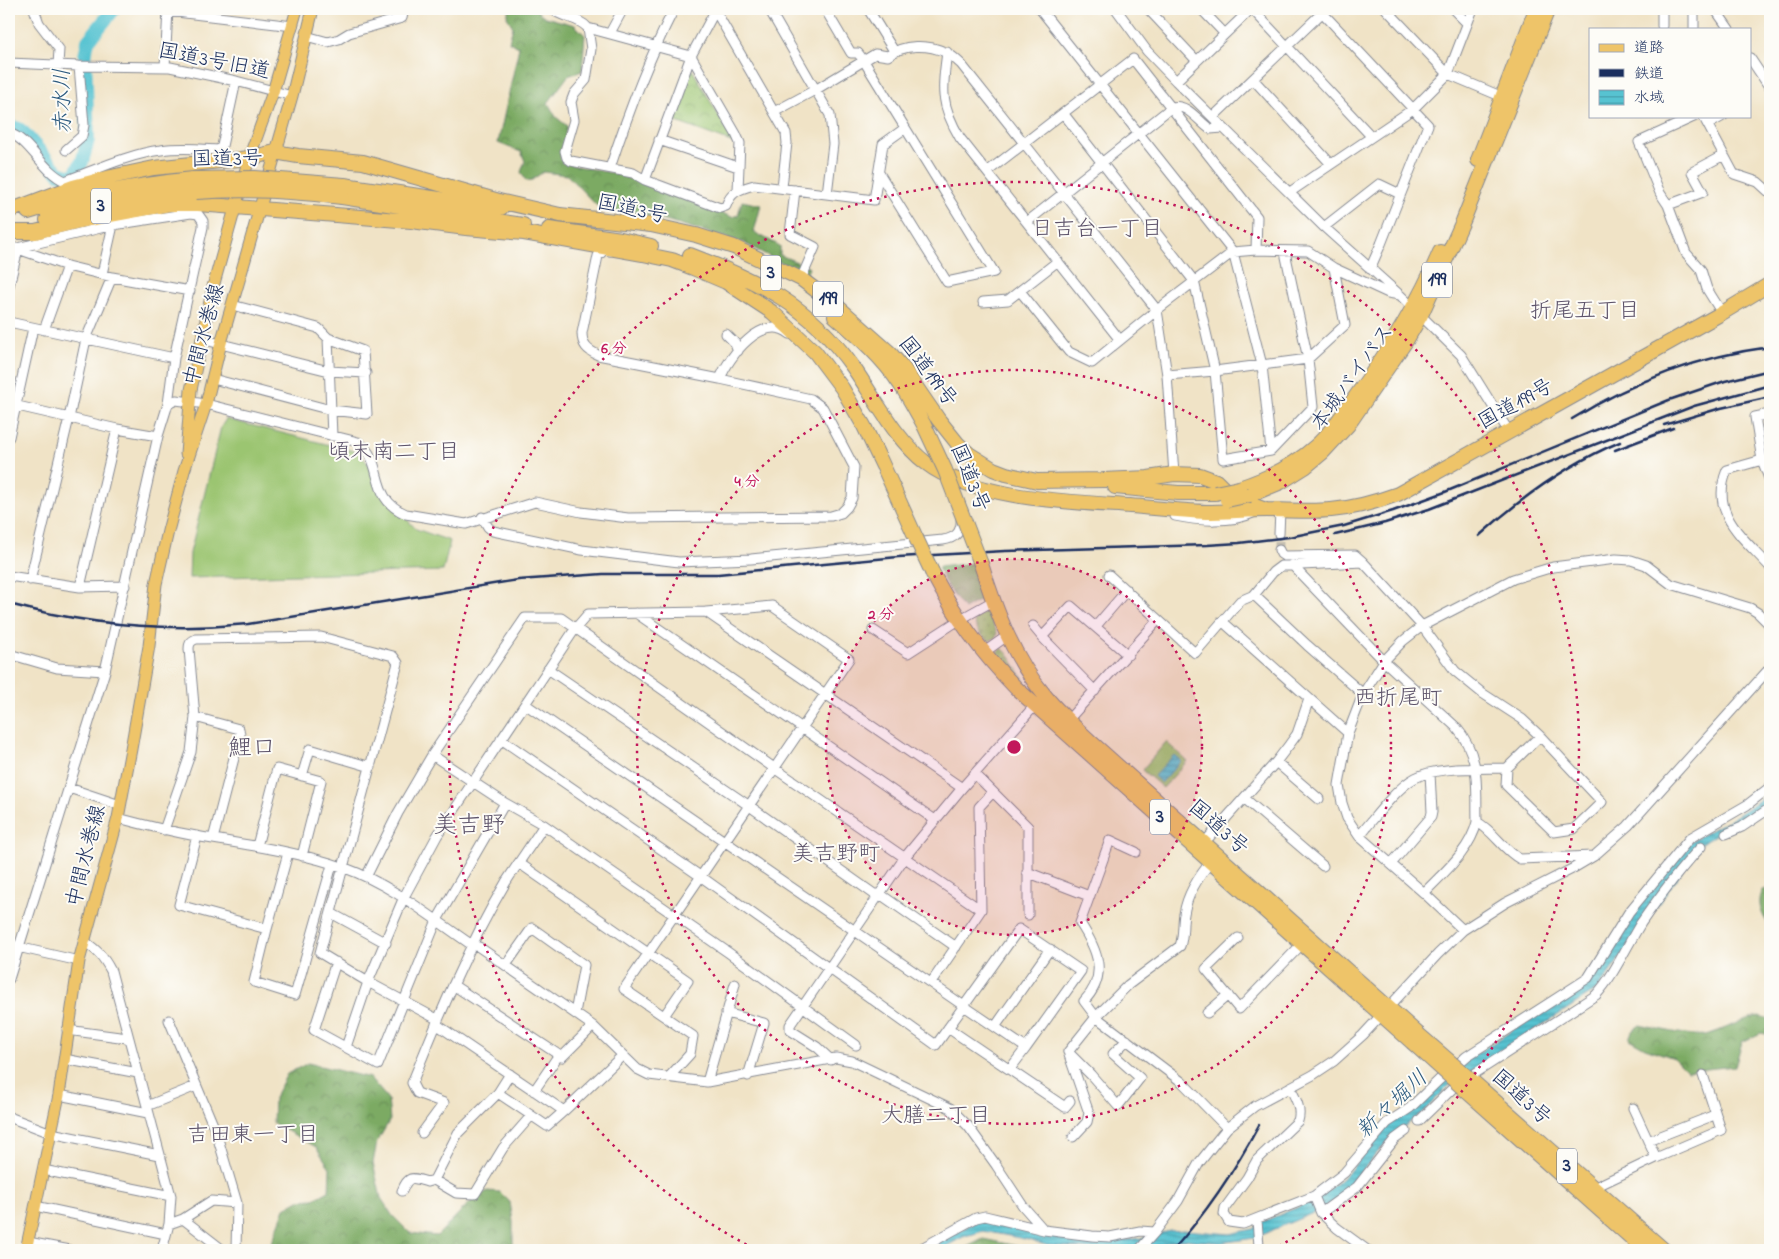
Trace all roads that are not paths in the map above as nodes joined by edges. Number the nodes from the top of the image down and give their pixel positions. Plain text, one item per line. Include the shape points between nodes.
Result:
1 (34, 9) edge
2 (297, 9) edge
3 (312, 9) edge
4 (404, 9) edge
5 (552, 9) edge
6 (623, 9) edge
7 (674, 9) edge
8 (769, 9) edge
9 (825, 9) edge
10 (868, 9) edge
11 (1040, 9) edge
12 (1116, 9) edge
13 (1148, 9) edge
14 (1201, 9) edge
15 (1252, 9) edge
16 (1386, 9) edge
17 (1454, 9) edge
18 (1473, 9) edge
19 (1536, 9) edge
20 (1548, 9) edge
21 (1662, 9) edge
22 (1694, 9) edge
23 (1716, 9) edge
24 (168, 10) edge
25 (716, 10) edge
26 (1322, 10) edge
27 (1467, 23) junction
28 (293, 26) junction
29 (1662, 26) dead end
30 (588, 28) junction
31 (1694, 28) edge
32 (1729, 28) edge
33 (610, 33) junction
34 (1225, 34) junction
35 (306, 36) junction
36 (655, 46) junction
37 (1287, 46) junction
38 (894, 51) junction
39 (947, 52) junction
40 (691, 56) junction
41 (1196, 60) junction
42 (864, 61) junction
43 (1752, 61) edge
44 (9, 63) edge
45 (58, 65) junction
46 (79, 66) junction
47 (165, 67) junction
48 (1448, 74) junction
49 (1252, 79) junction
50 (236, 81) junction
51 (1176, 81) junction
52 (1100, 85) junction
53 (1770, 86) edge
54 (816, 90) junction
55 (273, 92) junction
56 (292, 96) junction
57 (1508, 98) junction
58 (1172, 107) junction
59 (1412, 108) junction
60 (774, 112) junction
61 (1063, 113) junction
62 (1213, 117) junction
63 (1692, 118) edge
64 (1704, 118) edge
65 (1720, 118) edge
66 (1709, 124) junction
67 (1224, 128) junction
68 (904, 129) junction
69 (9, 133) edge
70 (1138, 134) junction
71 (1371, 136) junction
72 (659, 140) junction
73 (1024, 144) junction
74 (66, 150) dead end
75 (275, 152) junction
76 (1724, 156) junction
77 (249, 158) junction
78 (1100, 162) junction
79 (1331, 164) junction
80 (738, 167) junction
81 (610, 168) junction
82 (987, 172) junction
83 (879, 173) junction
84 (645, 180) junction
85 (782, 188) junction
86 (738, 190) junction
87 (795, 190) junction
88 (343, 191) junction
89 (1064, 192) junction
90 (1290, 192) junction
91 (1770, 193) edge
92 (827, 194) junction
93 (1400, 194) junction
94 (1668, 205) junction
95 (235, 208) junction
96 (260, 209) junction
97 (9, 211) edge
98 (560, 215) junction
99 (9, 219) edge
100 (1027, 222) junction
101 (113, 225) junction
102 (1324, 227) junction
103 (9, 232) edge
104 (524, 233) junction
105 (9, 250) edge
106 (1256, 250) junction
107 (1233, 252) junction
108 (1285, 252) junction
109 (690, 255) junction
110 (598, 256) junction
111 (1058, 261) junction
112 (67, 266) junction
113 (1334, 268) junction
114 (1370, 269) junction
115 (102, 274) junction
116 (112, 277) junction
117 (720, 279) junction
118 (801, 279) junction
119 (1194, 281) junction
120 (1770, 284) edge
121 (9, 286) edge
122 (190, 291) junction
123 (1020, 291) junction
124 (1400, 295) junction
125 (766, 301) junction
126 (983, 302) dead end
127 (232, 305) junction
128 (1157, 310) junction
129 (1417, 312) junction
130 (1722, 314) junction
131 (9, 322) edge
132 (33, 328) junction
133 (44, 330) junction
134 (726, 334) dead end
135 (201, 338) junction
136 (328, 338) junction
137 (86, 339) junction
138 (1120, 340) junction
139 (221, 343) junction
140 (738, 351) junction
141 (174, 358) junction
142 (1308, 358) junction
143 (1262, 365) junction
144 (329, 371) junction
145 (1214, 371) junction
146 (366, 373) junction
147 (1167, 374) junction
148 (212, 379) junction
149 (720, 379) junction
150 (842, 388) junction
151 (191, 402) junction
152 (168, 404) junction
153 (206, 404) junction
154 (13, 405) edge
155 (331, 410) junction
156 (1770, 414) edge
157 (69, 418) junction
158 (117, 429) junction
159 (1510, 432) junction
160 (158, 436) junction
161 (332, 436) junction
162 (900, 436) junction
163 (9, 437) edge
164 (1271, 451) junction
165 (1762, 460) junction
166 (884, 466) junction
167 (184, 471) junction
168 (1174, 474) junction
169 (1037, 480) junction
170 (962, 482) junction
171 (1770, 482) edge
172 (1222, 494) junction
173 (1268, 510) junction
174 (482, 517) junction
175 (1280, 534) tunnel mouth
176 (1279, 550) dead end
177 (1363, 562) junction
178 (1292, 565) junction
179 (1770, 567) edge
180 (1109, 574) dead end
181 (9, 576) edge
182 (30, 580) junction
183 (125, 586) junction
184 (80, 588) junction
185 (1127, 590) junction
186 (1254, 595) junction
187 (993, 601) junction
188 (706, 612) junction
189 (636, 613) junction
190 (959, 620) junction
191 (1158, 620) junction
192 (1222, 621) junction
193 (1770, 625) edge
194 (1033, 626) dead end
195 (1096, 626) junction
196 (1422, 626) junction
197 (575, 629) junction
198 (873, 630) dead end
199 (1007, 636) junction
200 (1042, 637) junction
201 (983, 652) junction
202 (9, 654) edge
203 (1128, 655) junction
204 (1384, 661) junction
205 (1770, 668) edge
206 (548, 669) junction
207 (105, 672) junction
208 (1095, 691) junction
209 (826, 694) junction
210 (1363, 694) junction
211 (1309, 699) junction
212 (1040, 701) junction
213 (525, 704) junction
214 (194, 717) junction
215 (1068, 720) junction
216 (801, 729) junction
217 (1348, 734) junction
218 (1540, 736) junction
219 (501, 740) junction
220 (432, 755) junction
221 (1276, 762) junction
222 (372, 766) junction
223 (774, 768) junction
224 (1507, 768) junction
225 (1475, 769) junction
226 (1430, 773) junction
227 (975, 774) junction
228 (302, 776) junction
229 (473, 781) junction
230 (69, 788) junction
231 (962, 788) junction
232 (1770, 788) edge
233 (992, 792) junction
234 (1244, 798) junction
235 (1319, 799) dead end
236 (505, 803) junction
237 (120, 805) junction
238 (748, 805) junction
239 (1770, 808) edge
240 (118, 818) junction
241 (935, 820) junction
242 (1477, 822) junction
243 (544, 825) junction
244 (164, 830) junction
245 (1726, 834) dead end
246 (197, 836) junction
247 (1359, 836) junction
248 (213, 839) junction
249 (724, 841) junction
250 (1204, 843) junction
251 (257, 846) junction
252 (1701, 847) dead end
253 (1136, 852) dead end
254 (288, 853) junction
255 (302, 856) junction
256 (1594, 856) junction
257 (905, 857) junction
258 (1214, 858) junction
259 (519, 863) junction
260 (332, 864) junction
261 (1391, 864) junction
262 (1323, 866) dead end
263 (344, 868) junction
264 (1027, 872) junction
265 (366, 877) junction
266 (699, 877) junction
267 (1424, 893) junction
268 (880, 894) junction
269 (1089, 896) junction
270 (404, 898) junction
271 (981, 910) junction
272 (331, 913) junction
273 (674, 914) junction
274 (1028, 916) dead end
275 (437, 920) junction
276 (266, 929) junction
277 (1463, 930) junction
278 (855, 931) junction
279 (1238, 938) dead end
280 (84, 941) junction
281 (386, 943) junction
282 (1302, 944) junction
283 (9, 945) edge
284 (472, 945) junction
285 (956, 947) junction
286 (18, 948) junction
287 (1050, 950) junction
288 (648, 953) junction
289 (79, 962) junction
290 (336, 962) junction
291 (506, 965) junction
292 (830, 968) junction
293 (9, 978) edge
294 (368, 982) junction
295 (931, 983) junction
296 (735, 984) dead end
297 (453, 985) junction
298 (1228, 996) junction
299 (404, 1001) junction
300 (964, 1006) junction
301 (803, 1008) junction
302 (1385, 1011) junction
303 (575, 1013) junction
304 (726, 1014) junction
305 (1207, 1014) dead end
306 (664, 1016) junction
307 (1096, 1017) junction
308 (169, 1020) dead end
309 (436, 1022) junction
310 (594, 1026) junction
311 (995, 1027) junction
312 (948, 1028) junction
313 (68, 1030) junction
314 (127, 1038) junction
315 (1127, 1040) junction
316 (856, 1045) dead end
317 (346, 1047) junction
318 (1026, 1048) junction
319 (1068, 1052) junction
320 (624, 1055) junction
321 (558, 1056) junction
322 (64, 1059) junction
323 (832, 1060) junction
324 (1010, 1069) junction
325 (138, 1074) junction
326 (510, 1074) junction
327 (1703, 1075) dead end
328 (748, 1076) junction
329 (669, 1077) junction
330 (707, 1082) junction
331 (196, 1086) junction
332 (1290, 1087) junction
333 (534, 1091) junction
334 (498, 1094) junction
335 (59, 1095) junction
336 (1070, 1101) dead end
337 (1633, 1108) dead end
338 (148, 1110) junction
339 (564, 1111) junction
340 (531, 1116) junction
341 (1712, 1116) dead end
342 (9, 1117) edge
343 (1419, 1121) dead end
344 (1227, 1128) junction
345 (1406, 1131) dead end
346 (51, 1133) junction
347 (422, 1133) dead end
348 (1073, 1137) dead end
349 (1648, 1140) junction
350 (159, 1155) junction
351 (1656, 1158) junction
352 (43, 1170) junction
353 (434, 1180) junction
354 (402, 1191) dead end
355 (1587, 1192) junction
356 (171, 1196) junction
357 (1314, 1196) junction
358 (237, 1203) junction
359 (35, 1206) junction
360 (1321, 1213) junction
361 (183, 1219) junction
362 (1257, 1222) junction
363 (169, 1224) junction
364 (1044, 1230) junction
365 (1155, 1232) junction
366 (166, 1234) junction
367 (27, 1246) edge
368 (70, 1250) edge
369 (163, 1250) edge
370 (223, 1250) edge
371 (236, 1250) edge
372 (918, 1250) edge
373 (1139, 1250) edge
374 (1257, 1250) edge
375 (1367, 1250) edge
376 (1645, 1250) edge
377 (1664, 1250) edge

1 - 45 street via 38,22 59,49
2 - 28 main road, 中間水巻線
3 - 35 main road, 中間水巻線
4 - 35 street via 402,18 349,33 339,39 328,42
5 - 30 street via 582,21
6 - 33 street
7 - 36 street
8 - 54 street
9 - 42 street via 851,53 858,53
10 - 38 street
11 - 52 street
12 - 51 street via 1147,51
13 - 41 street
14 - 34 street
15 - 34 street
15 - 37 street
16 - 48 street
17 - 27 street
18 - 27 street
19 - 57 highway, 本城バイパス / 199
20 - 57 highway, 本城バイパス / 199
21 - 29 street
22 - 31 street
23 - 32 street
24 - 28 street
24 - 47 street
25 - 40 street
25 - 60 street
26 - 37 street
26 - 59 street
27 - 48 street
28 - 55 main road, 中間水巻線
30 - 33 street
30 - 81 street via 591,49 586,80 571,102 574,120 565,151 571,161
33 - 36 street
34 - 41 street
35 - 56 main road, 中間水巻線
36 - 40 street
36 - 81 street via 631,103
37 - 49 street
37 - 71 street
38 - 39 street via 932,47
38 - 42 street via 888,56 875,54
39 - 73 street via 961,64
39 - 82 street via 945,105 950,121
40 - 72 street
40 - 80 street via 740,143
41 - 51 street
42 - 54 street
42 - 68 street
43 - 53 street
44 - 45 street, 国道3号旧道
45 - 46 street, 国道3号旧道
46 - 47 street, 国道3号旧道
46 - 74 street via 84,125 82,136
47 - 50 street, 国道3号旧道
48 - 57 street
48 - 59 street
49 - 62 street
49 - 79 street
50 - 55 street, 国道3号旧道
50 - 69 street via 219,150 160,150 65,181 51,173 17,136
51 - 62 street
52 - 58 street via 1133,59
52 - 61 street
52 - 70 street
54 - 60 street
54 - 92 street via 830,115 832,129
55 - 56 street, 国道3号旧道
55 - 77 main road, 中間水巻線
56 - 75 main road, 中間水巻線
57 - 129 highway, 本城バイパス / 199
58 - 67 street via 1187,109 1210,129
58 - 70 street
58 - 106 street via 1257,217
59 - 71 street
59 - 93 street via 1428,125
60 - 85 street via 787,138
61 - 73 street
61 - 78 street
62 - 67 street
63 - 94 street via 1639,142
64 - 66 street
65 - 66 street
66 - 76 street
67 - 90 street
68 - 83 street via 883,144
68 - 83 street via 994,272 947,282
70 - 78 street
70 - 107 street
71 - 79 street
72 - 80 street
72 - 84 street
73 - 82 street
73 - 89 street
75 - 77 highway
75 - 96 main road, 中間水巻線
75 - 98 highway via 363,162
76 - 91 street via 1734,174 1758,182
76 - 94 street via 1692,172 1703,192
77 - 95 main road, 中間水巻線
77 - 97 highway via 154,168 111,177 73,187
78 - 89 street
78 - 119 street
79 - 90 street
80 - 86 street
81 - 84 street via 633,173
82 - 100 street
83 - 92 street via 874,200
84 - 86 street via 720,208 726,206 729,197
85 - 86 street via 754,185
85 - 87 street
87 - 92 street
87 - 118 street via 790,234 815,247
88 - 98 highway, 国道3号 / 3
88 - 99 highway, 国道3号 / 3, bridge via 256,178 193,179 76,198
88 - 103 highway, 国道3号 / 3, bridge via 196,192 80,210
88 - 109 highway, 国道3号 / 3 via 621,239
89 - 100 street
89 - 128 street
90 - 102 street
93 - 102 street via 1379,184
93 - 114 street
94 - 130 street via 1686,253 1700,270
95 - 96 highway
95 - 103 highway via 169,204 36,232
95 - 135 main road, 中間水巻線
96 - 104 highway
96 - 127 main road, 中間水巻線
98 - 118 highway, 国道199号 / 199 via 651,225 696,235 734,247
98 - 187 highway, 国道3号 / 3, bridge via 647,232 732,255 801,290 848,327 884,363 924,425 945,470
100 - 111 street
101 - 105 street
101 - 115 street
101 - 122 street via 198,214 203,227
102 - 114 street
104 - 110 street via 541,241 592,249
104 - 117 highway via 672,260
106 - 107 street
106 - 108 street
107 - 119 street
107 - 143 street
108 - 113 street via 1308,251
108 - 142 street
109 - 125 highway, 国道3号 / 3 via 750,288
109 - 162 highway, 国道199号 / 199 via 744,276 802,312 836,345
110 - 117 street via 604,250 644,257
110 - 149 street via 582,333 585,347 598,355
111 - 123 street
111 - 138 street
112 - 115 street
112 - 121 street via 18,249
112 - 133 street
113 - 124 street via 1388,293
113 - 142 street via 1345,325
114 - 124 street
115 - 116 street
116 - 122 street
116 - 137 street
117 - 125 highway
117 - 150 highway via 789,326 815,352
118 - 169 highway, 国道199号 / 199 via 856,321 890,353 948,433 969,454 1000,472
119 - 128 street
119 - 145 street
120 - 130 highway, 国道199号 / 199
122 - 141 street
123 - 126 street via 1008,300
123 - 138 street via 1069,352 1092,363
124 - 129 street
125 - 162 highway via 793,311 810,326
125 - 166 highway, 国道3号 / 3 via 803,332 834,367
127 - 136 street via 318,328
127 - 139 main road, 中間水巻線
128 - 138 street
128 - 147 street
129 - 159 street via 1461,355
129 - 172 highway, 本城バイパス / 199, bridge via 1340,419 1316,446 1245,491
130 - 159 highway, 国道199号 / 199
131 - 132 street
132 - 133 street
132 - 154 street
133 - 137 street
134 - 140 street
135 - 139 street
135 - 151 main road, 中間水巻線
136 - 144 street
136 - 146 street via 363,351
137 - 141 street
137 - 157 street
139 - 144 street
139 - 148 main road, 中間水巻線
140 - 149 street
140 - 150 street via 762,330 779,328 796,340
141 - 152 street
142 - 143 street
142 - 164 street via 1313,407
143 - 145 street
143 - 164 street
144 - 146 street
144 - 155 street
145 - 147 street
145 - 164 street via 1223,459
146 - 155 street via 368,414
147 - 168 street
148 - 153 main road, 中間水巻線
148 - 155 street
149 - 174 street via 811,399 824,408 854,467 852,498 841,513 831,516 628,518 535,502
150 - 166 highway
151 - 152 street via 176,400
151 - 153 street
151 - 167 main road, 中間水巻線
152 - 160 street
153 - 161 street
153 - 167 main road, 中間水巻線
154 - 157 street
154 - 163 street
155 - 161 street
156 - 165 street via 1755,417
157 - 158 street
157 - 182 street
158 - 160 street
158 - 184 street
159 - 173 highway, 国道199号 / 199 via 1398,494 1383,499 1330,510
160 - 183 street
161 - 174 street via 358,442 368,450 384,497 397,510 466,524
162 - 170 highway, 国道199号 / 199 via 928,464
165 - 171 street
165 - 179 street via 1727,470 1721,499 1727,518
166 - 190 highway, 国道3号 / 3, bridge via 932,572
167 - 237 main road, 中間水巻線 via 156,584 149,646
168 - 169 highway, 国道199号 / 199 via 1127,479
168 - 172 highway, 国道199号 / 199 via 1206,476 1216,481
169 - 172 highway, 本城バイパス / 199
170 - 172 highway, 本城バイパス / 199 via 989,488 1176,503 1205,503
170 - 173 highway, 国道199号 / 199 via 987,489 1076,502 1204,512
170 - 174 street via 962,524 954,537 751,559 679,562 582,550 493,531
172 - 173 highway, 国道199号 / 199
173 - 175 street
176 - 177 street via 1284,556 1355,555
177 - 178 street
177 - 196 street
178 - 186 street via 1281,566 1273,572
178 - 204 street
180 - 185 street
181 - 182 street
182 - 184 street
183 - 184 street
183 - 207 street
185 - 191 street
185 - 195 street
186 - 192 street via 1240,601
186 - 210 street
187 - 190 street
187 - 199 highway, 国道3号 / 3
188 - 189 street
188 - 209 street
188 - 209 street via 772,606 849,659
189 - 197 street via 588,614
189 - 216 street
190 - 198 street via 908,653
190 - 201 highway, 国道3号 / 3
191 - 192 street via 1195,653
191 - 203 street
192 - 211 street
193 - 196 street via 1750,608 1671,584 1646,565 1623,559 1532,572
194 - 200 street
195 - 200 street via 1071,606
195 - 203 street
196 - 204 street
196 - 218 street via 1455,671 1522,719
197 - 206 street
197 - 220 street via 561,618 525,618
197 - 223 street
199 - 201 street
199 - 212 highway, 国道3号 / 3
200 - 208 street
201 - 212 highway, 国道3号 / 3
202 - 207 street via 56,668
203 - 208 street
204 - 210 street
204 - 225 street via 1466,738
205 - 256 street via 1628,826
206 - 213 street
206 - 238 street
207 - 230 street
208 - 215 street
209 - 216 street
209 - 231 street
210 - 217 street
211 - 217 street
211 - 221 street via 1297,734
212 - 215 highway, 国道3号 / 3
212 - 227 street
212 - 258 highway, 国道3号 / 3
213 - 219 street
213 - 249 street
214 - 222 street via 189,644 196,639 321,637 393,656 398,663
214 - 244 street via 191,752
214 - 248 street via 239,729 240,735
215 - 250 highway, 国道3号 / 3
216 - 223 street
216 - 241 street
217 - 247 street via 1339,785 1347,818
218 - 224 street
218 - 224 street via 1602,802 1580,825 1554,832 1506,785
219 - 229 street
219 - 266 street
220 - 229 street
220 - 265 street
221 - 234 street
221 - 235 street
222 - 228 street via 310,749
222 - 263 street
223 - 238 street
223 - 257 street
224 - 225 street
225 - 226 street
225 - 242 street
226 - 247 street via 1416,777 1404,786
226 - 261 street via 1430,817
227 - 231 street
227 - 233 street
228 - 251 street via 277,769
228 - 255 street via 321,781
229 - 236 street
229 - 270 street via 437,836
230 - 237 street
230 - 286 street
231 - 241 street
232 - 357 street via 1690,838 1629,912 1588,978 1467,1056 1410,1108 1387,1123 1344,1172
233 - 264 street via 1028,827
233 - 271 street via 979,807
234 - 250 street
234 - 262 street
236 - 243 street
236 - 275 street
237 - 240 main road, 中間水巻線
238 - 249 street
238 - 268 street via 874,894
239 - 245 street
240 - 244 street
240 - 280 main road, 中間水巻線
241 - 257 street
242 - 256 street via 1520,859
242 - 267 street via 1466,847
243 - 259 street
243 - 273 street
244 - 246 street
246 - 248 street
246 - 276 street via 179,905
247 - 261 street
248 - 251 street
249 - 266 street
249 - 278 street
250 - 258 highway, 国道3号 / 3
251 - 254 street
252 - 343 street via 1641,924 1596,995 1454,1087
253 - 269 street via 1110,840
254 - 255 street
254 - 276 street
255 - 260 street
256 - 277 street via 1505,903
257 - 268 street
257 - 271 street
258 - 282 highway, 国道3号 / 3
258 - 302 highway, 国道3号 / 3
258 - 307 street via 1187,901 1183,916 1184,937 1180,946 1128,985
259 - 284 street
259 - 288 street
260 - 263 street
260 - 276 street via 295,995 254,982
261 - 267 street
263 - 265 street
263 - 272 street
264 - 269 street
264 - 274 street
265 - 270 street
266 - 273 street
266 - 292 street
267 - 277 street
268 - 278 street
268 - 285 street
269 - 307 street via 1080,923 1096,949 1098,975 1092,993 1084,1001
270 - 275 street
270 - 281 street
271 - 285 street
272 - 281 street
272 - 290 street via 320,953
273 - 288 street
273 - 301 street
275 - 284 street
275 - 299 street
277 - 302 street
278 - 292 street
278 - 295 street
279 - 298 street via 1206,969
280 - 289 main road, 中間水巻線
280 - 314 street via 104,957 111,972
281 - 294 street
282 - 298 street via 1239,1009
282 - 302 highway, 国道3号 / 3
283 - 286 street
284 - 291 street
284 - 297 street
285 - 295 street
286 - 289 street
286 - 293 street
287 - 300 street via 1019,929
287 - 311 street
287 - 318 street via 1081,971
288 - 306 street via 688,981
288 - 306 street via 624,989
289 - 313 main road, 中間水巻線
290 - 294 street
290 - 317 street via 314,1030
291 - 303 street
291 - 303 street via 532,928 584,965
292 - 301 street
292 - 312 street via 936,1045
294 - 299 street
294 - 317 street
295 - 300 street
296 - 304 street
297 - 309 street
297 - 321 street
298 - 305 street
299 - 309 street
299 - 317 street via 378,1065
300 - 311 street
300 - 312 street
301 - 316 street
301 - 323 street via 790,1025 790,1030
302 - 332 street via 1334,1061
302 - 355 highway, 国道3号 / 3, bridge
303 - 310 street
304 - 328 street via 764,1023
304 - 330 street
306 - 329 street via 693,1036 690,1054
307 - 315 street
307 - 319 street
308 - 331 street
309 - 326 street
309 - 347 street via 412,1083 417,1093 444,1103
310 - 320 street
310 - 321 street via 562,1058
311 - 318 street
312 - 324 street
313 - 314 street
313 - 322 main road, 中間水巻線
314 - 325 street
315 - 319 street via 1113,1054 1140,1078 1118,1106
315 - 344 street via 1182,1082
318 - 324 street
319 - 348 street via 1089,1113 1087,1122
320 - 329 street via 637,1069 649,1075
320 - 339 street
321 - 333 street
322 - 325 street
322 - 335 main road, 中間水巻線
323 - 328 street
323 - 364 street via 852,1061 950,1108 968,1126 1023,1206
324 - 336 street via 1065,1107
325 - 338 street
326 - 333 street
326 - 334 street
327 - 351 street via 1722,1130
328 - 330 street
329 - 330 street
331 - 338 street
331 - 358 street via 216,1132
332 - 344 street via 1255,1106
332 - 362 street via 1301,1113 1298,1121 1257,1160 1225,1208 1226,1219 1233,1224
333 - 339 street
334 - 340 street
334 - 353 street via 458,1133
335 - 338 street
335 - 346 main road, 中間水巻線
337 - 349 street
338 - 350 street
339 - 340 street via 547,1126
340 - 353 street via 503,1148 475,1194 456,1194
341 - 349 street
342 - 346 street
344 - 365 street via 1198,1163 1178,1201
345 - 360 street via 1395,1139 1357,1188
346 - 350 street
346 - 352 main road, 中間水巻線
349 - 351 street
350 - 356 street
351 - 355 street
352 - 356 street
352 - 359 main road, 中間水巻線
353 - 354 street via 427,1182 411,1178
355 - 376 highway, 国道3号 / 3
355 - 377 highway, 国道3号 / 3
356 - 363 street
357 - 360 street
357 - 362 street
358 - 361 street via 211,1201
358 - 371 street
359 - 366 street
359 - 367 main road, 中間水巻線
360 - 375 street
361 - 363 street
361 - 370 street
362 - 374 street
363 - 366 street
364 - 365 street via 1110,1237 1140,1231
364 - 372 street via 985,1216
365 - 373 street
366 - 369 street
367 - 368 street

